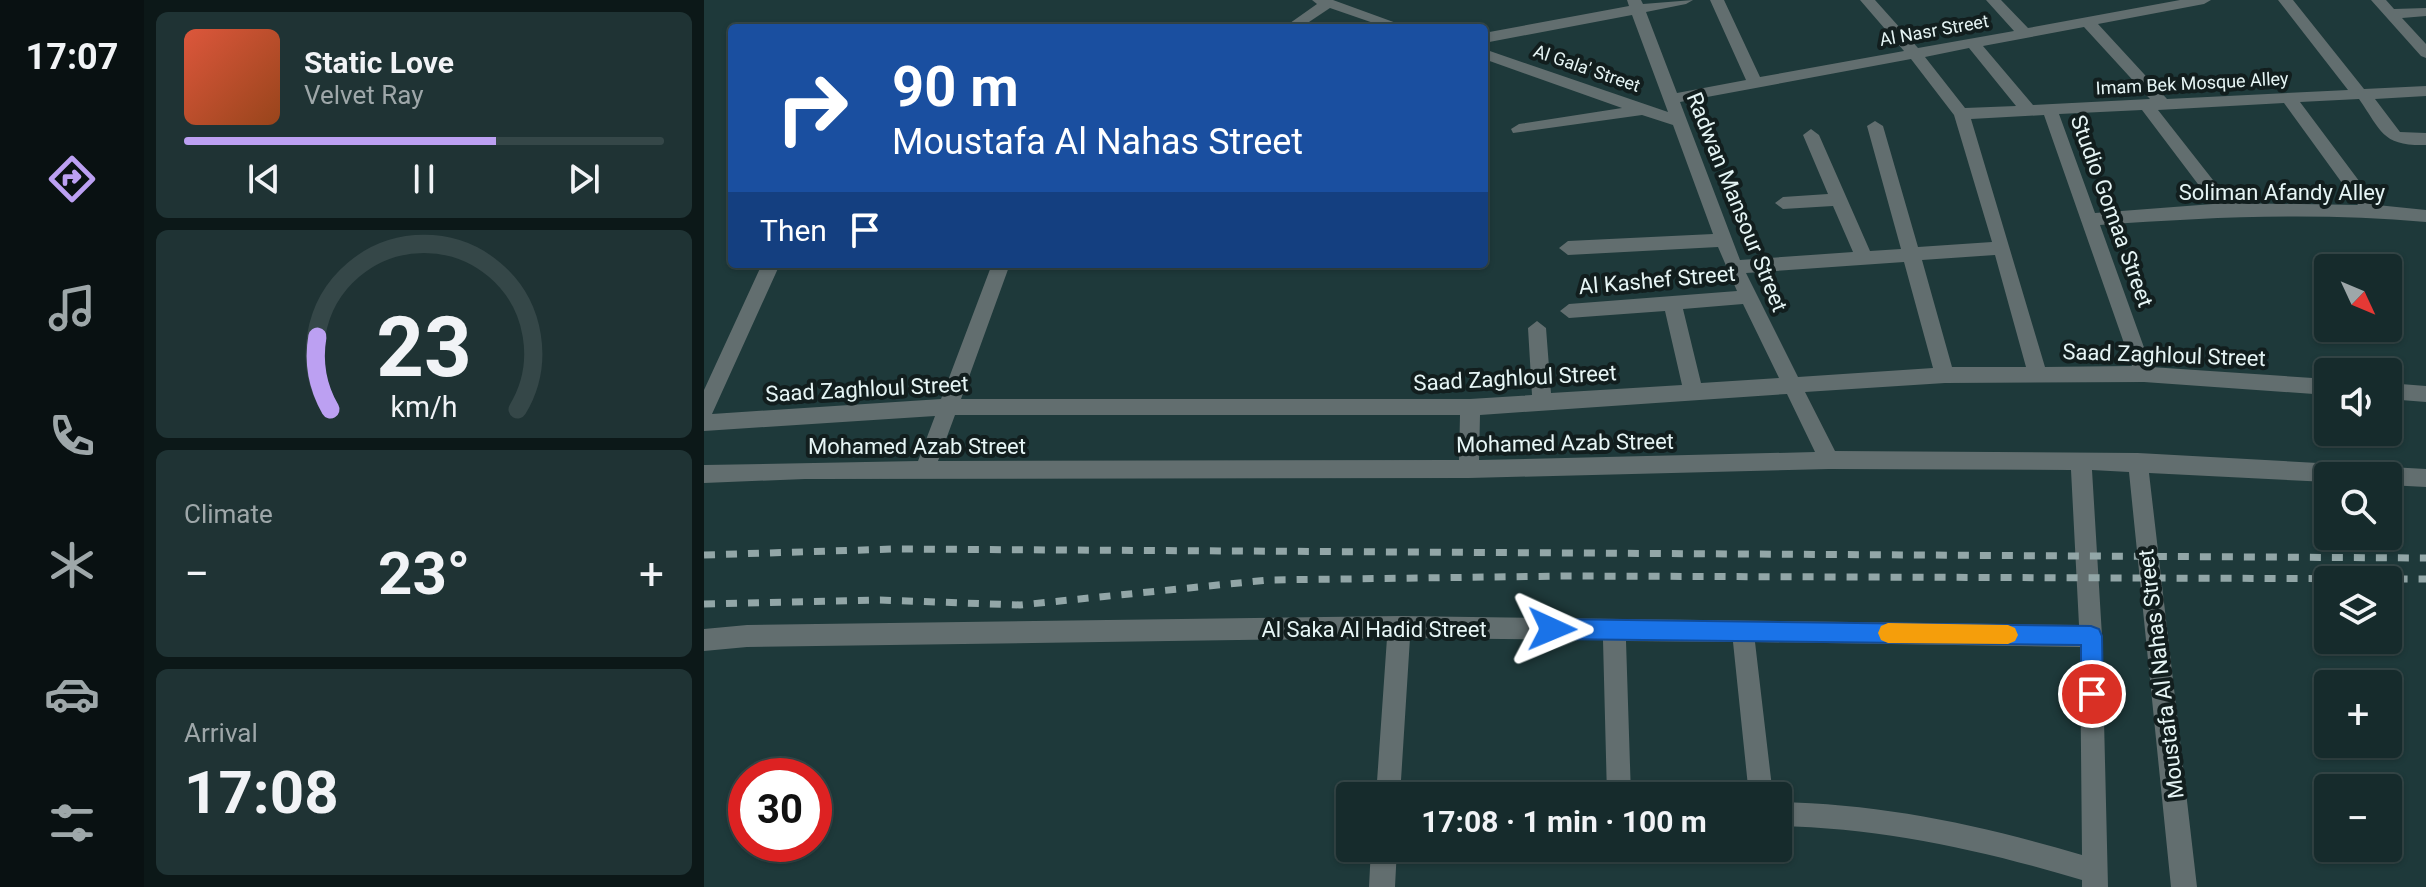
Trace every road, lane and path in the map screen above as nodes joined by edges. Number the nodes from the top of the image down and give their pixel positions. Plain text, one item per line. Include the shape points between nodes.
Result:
1 (1686, 0) edge
2 (1717, 0) edge
3 (1867, 0) edge
4 (1993, 0) edge
5 (2204, 0) edge
6 (2285, 0) edge
7 (2378, 0) edge
8 (1324, 2) edge
9 (1635, 5) edge
10 (2426, 12) edge
11 (2391, 14) junction
12 (2087, 21) junction
13 (1295, 24) edge
14 (1391, 24) edge
15 (2025, 33) junction
16 (1488, 37) edge
17 (1972, 43) junction
18 (2426, 53) edge
19 (1915, 54) junction
20 (1488, 55) edge
21 (1755, 83) junction
22 (2426, 91) edge
23 (2361, 94) junction
24 (2288, 98) junction
25 (1671, 99) junction
26 (2154, 104) junction
27 (1644, 109) junction
28 (2050, 110) junction
29 (2029, 111) junction
30 (1961, 114) junction
31 (1677, 121) junction
32 (1875, 126) dead end
33 (1519, 129) dead end
34 (1811, 135) dead end
35 (2426, 139) edge
36 (1839, 200) junction
37 (1783, 203) dead end
38 (2226, 209) junction
39 (2372, 211) junction
40 (2426, 216) edge
41 (2090, 220) junction
42 (1724, 240) junction
43 (1568, 248) dead end
44 (2003, 248) junction
45 (1911, 255) junction
46 (1864, 258) junction
47 (1734, 267) junction
48 (769, 268) edge
49 (999, 268) edge
50 (1749, 297) junction
51 (1672, 303) junction
52 (1569, 311) dead end
53 (1537, 328) dead end
54 (2038, 374) junction
55 (2144, 374) junction
56 (1945, 375) junction
57 (1793, 386) junction
58 (2314, 386) edge
59 (2402, 392) edge
60 (1694, 393) junction
61 (2426, 394) edge
62 (1542, 402) junction
63 (947, 407) junction
64 (1470, 407) junction
65 (704, 411) edge
66 (704, 423) edge
67 (1829, 460) junction
68 (2081, 461) junction
69 (2138, 462) junction
70 (925, 469) junction
71 (1469, 469) junction
72 (704, 474) edge
73 (2426, 478) edge
74 (1399, 627) junction
75 (1614, 630) junction
76 (1743, 632) junction
77 (2091, 636) junction
78 (704, 640) edge
79 (1389, 782) edge
80 (1619, 782) edge
81 (1759, 782) edge
82 (1792, 814) edge
83 (1383, 862) edge
84 (2094, 879) edge
85 (1382, 887) edge
86 (2184, 887) edge

1 - 9 street
2 - 21 street
3 - 19 street
4 - 15 street
5 - 12 street, Al Nasr Street
6 - 23 street
7 - 11 street
8 - 13 street
8 - 14 street
9 - 16 street
9 - 25 street, Radwan Mansour Street
10 - 11 street
11 - 18 street
12 - 15 street, Al Nasr Street
12 - 26 street
15 - 17 street, Al Nasr Street
17 - 19 street, Al Nasr Street
17 - 29 street
19 - 21 street, Al Nasr Street
19 - 30 street
20 - 27 street, Al Gala' Street
21 - 25 street, Al Nasr Street
22 - 23 street, Imam Bek Mosque Alley
23 - 24 street, Imam Bek Mosque Alley
23 - 35 street via 2394,136
24 - 26 street, Imam Bek Mosque Alley
24 - 39 street
25 - 31 street, Radwan Mansour Street
26 - 28 street, Imam Bek Mosque Alley
26 - 38 street
27 - 31 street, Al Gala' Street
27 - 33 street
28 - 29 street, Imam Bek Mosque Alley
28 - 41 street, Studio Gomaa Street
29 - 30 street, Imam Bek Mosque Alley
30 - 44 street
31 - 42 street, Radwan Mansour Street
32 - 45 street
34 - 36 street
36 - 37 street
36 - 46 street
38 - 39 street, Soliman Afandy Alley
38 - 41 street, Soliman Afandy Alley
39 - 40 street, Soliman Afandy Alley
41 - 55 street, Studio Gomaa Street
42 - 43 street
42 - 47 street, Radwan Mansour Street
44 - 45 street
44 - 54 street
45 - 46 street
45 - 56 street
46 - 47 street
47 - 50 street, Radwan Mansour Street
48 - 65 street
49 - 63 street
50 - 51 street, Al Kashef Street
50 - 57 street, Radwan Mansour Street
51 - 52 street, Al Kashef Street
51 - 60 street
53 - 62 street
54 - 55 street, Saad Zaghloul Street
54 - 56 street, Saad Zaghloul Street
55 - 58 street, Saad Zaghloul Street
56 - 57 street, Saad Zaghloul Street
57 - 60 street, Saad Zaghloul Street
57 - 67 street, Radwan Mansour Street
59 - 61 street
60 - 62 street, Saad Zaghloul Street
62 - 64 street, Saad Zaghloul Street
63 - 64 street, Saad Zaghloul Street
63 - 66 street, Saad Zaghloul Street
63 - 70 street
64 - 71 street
67 - 68 street, Mohamed Azab Street
67 - 71 street, Mohamed Azab Street
68 - 69 street, Mohamed Azab Street
68 - 77 street
69 - 73 street, Mohamed Azab Street
69 - 86 street, Moustafa Al Nahas Street
70 - 71 street, Mohamed Azab Street
70 - 72 street, Mohamed Azab Street
74 - 75 street, Al Saka Al Hadid Street
74 - 78 street, Al Saka Al Hadid Street
74 - 79 street
75 - 76 street, Al Saka Al Hadid Street
75 - 80 street
76 - 77 street, Al Saka Al Hadid Street
76 - 81 street
77 - 84 street
82 - 84 street via 1884,818 1946,829
83 - 85 street

